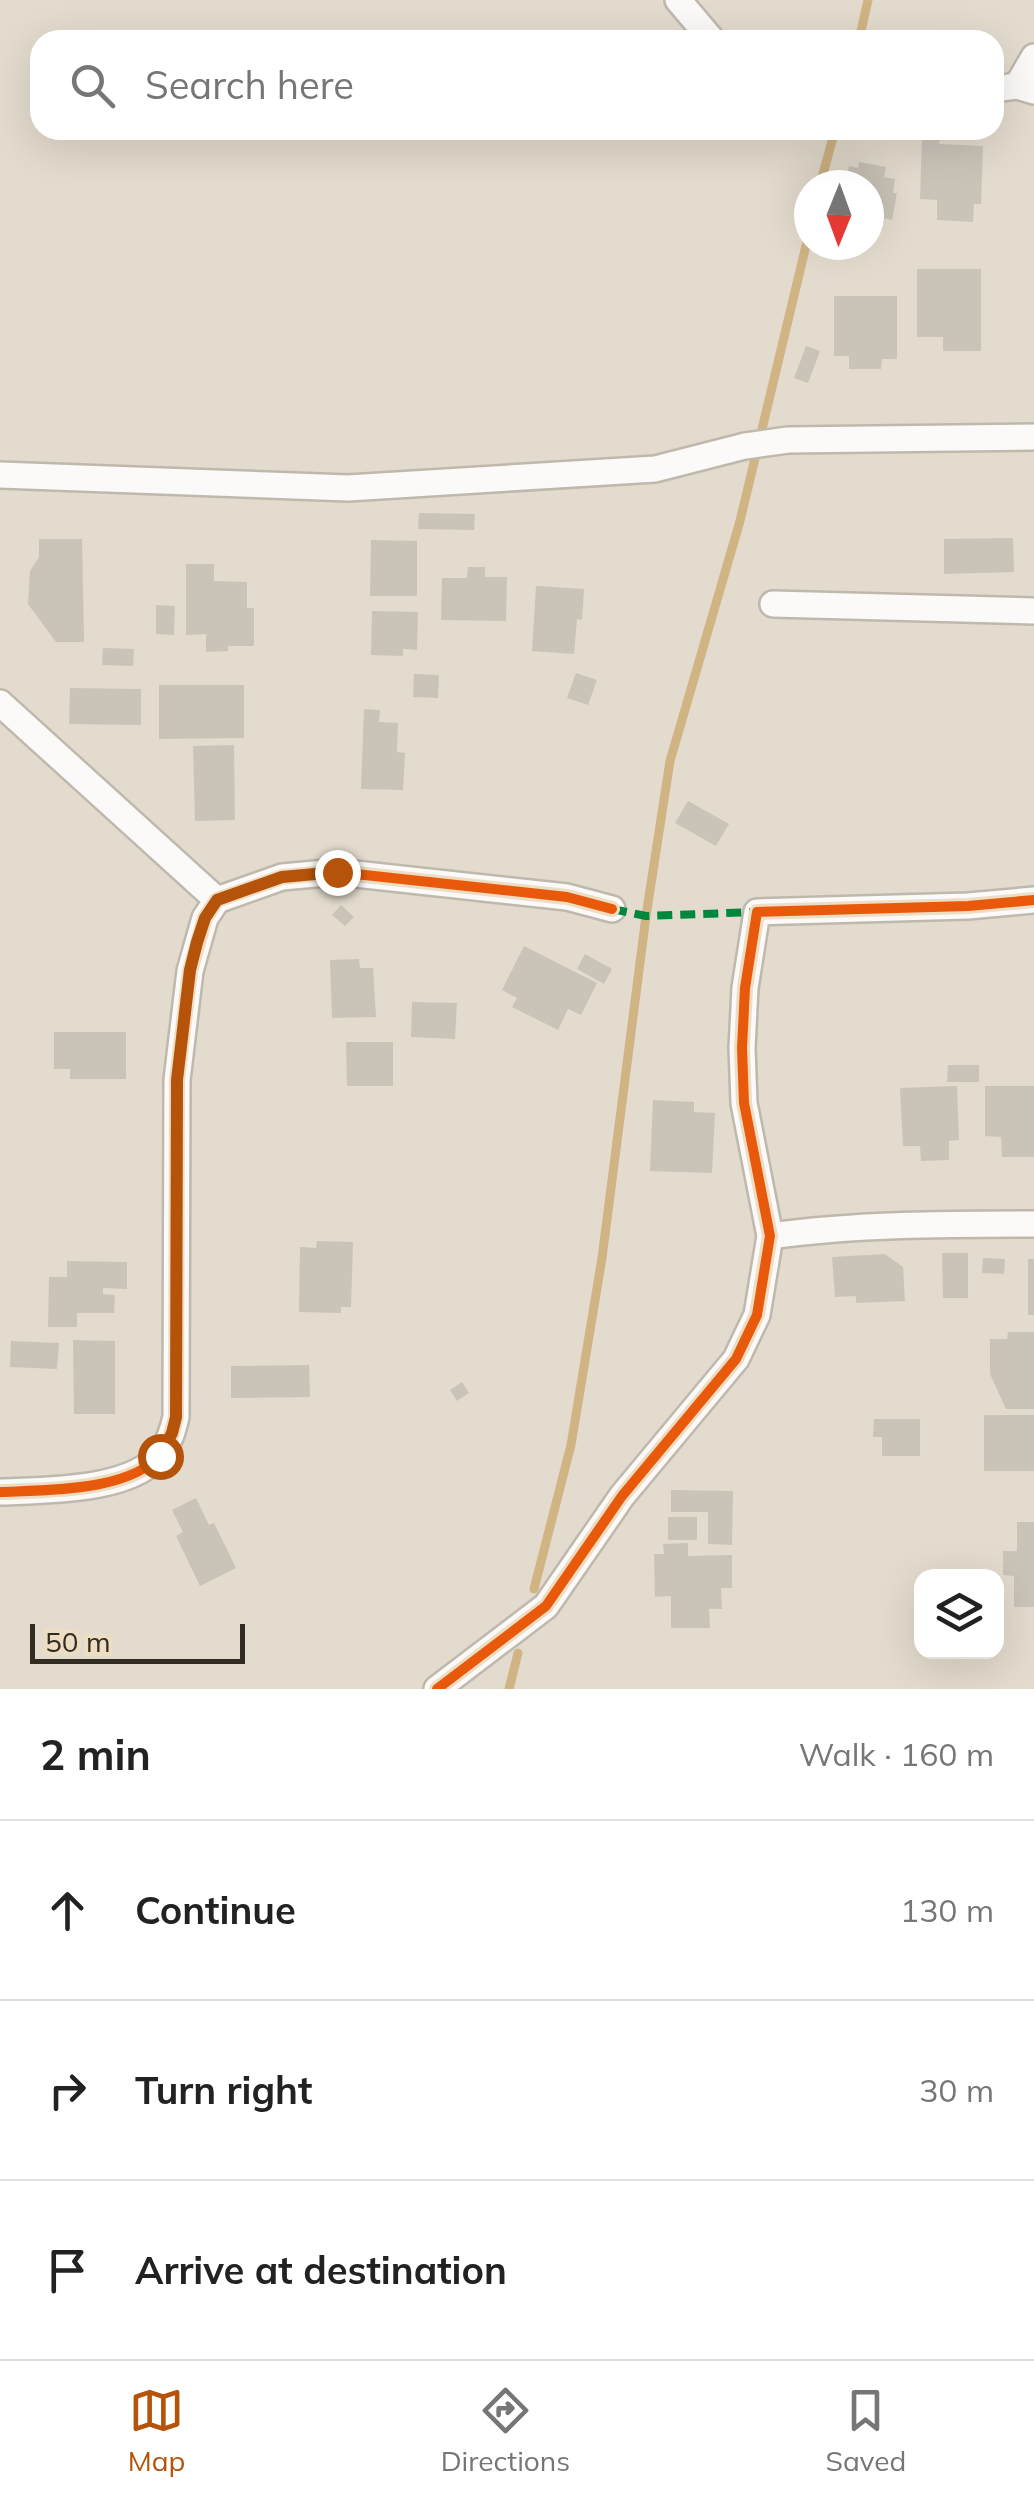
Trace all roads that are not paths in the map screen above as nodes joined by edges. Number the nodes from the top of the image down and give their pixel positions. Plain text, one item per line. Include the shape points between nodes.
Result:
1 (678, 0) edge
2 (704, 30) edge
3 (1034, 57) edge
4 (1015, 89) edge
5 (1034, 437) edge
6 (0, 475) edge
7 (773, 604) dead end
8 (1034, 611) edge
9 (0, 703) edge
10 (217, 900) junction
11 (1034, 900) edge
12 (612, 908) dead end
13 (1034, 1224) edge
14 (770, 1236) junction
15 (0, 1492) edge
16 (437, 1689) edge

1 - 2 street
3 - 4 street
5 - 6 street via 788,440 655,469 348,488
7 - 8 street
9 - 10 street
10 - 12 street via 282,877 337,872 567,897
10 - 15 street via 190,970 177,1080 172,1433 160,1456 126,1478
11 - 14 street via 757,912 745,988 744,1102
13 - 14 street
14 - 16 street via 757,1316 736,1359 622,1496 546,1606

